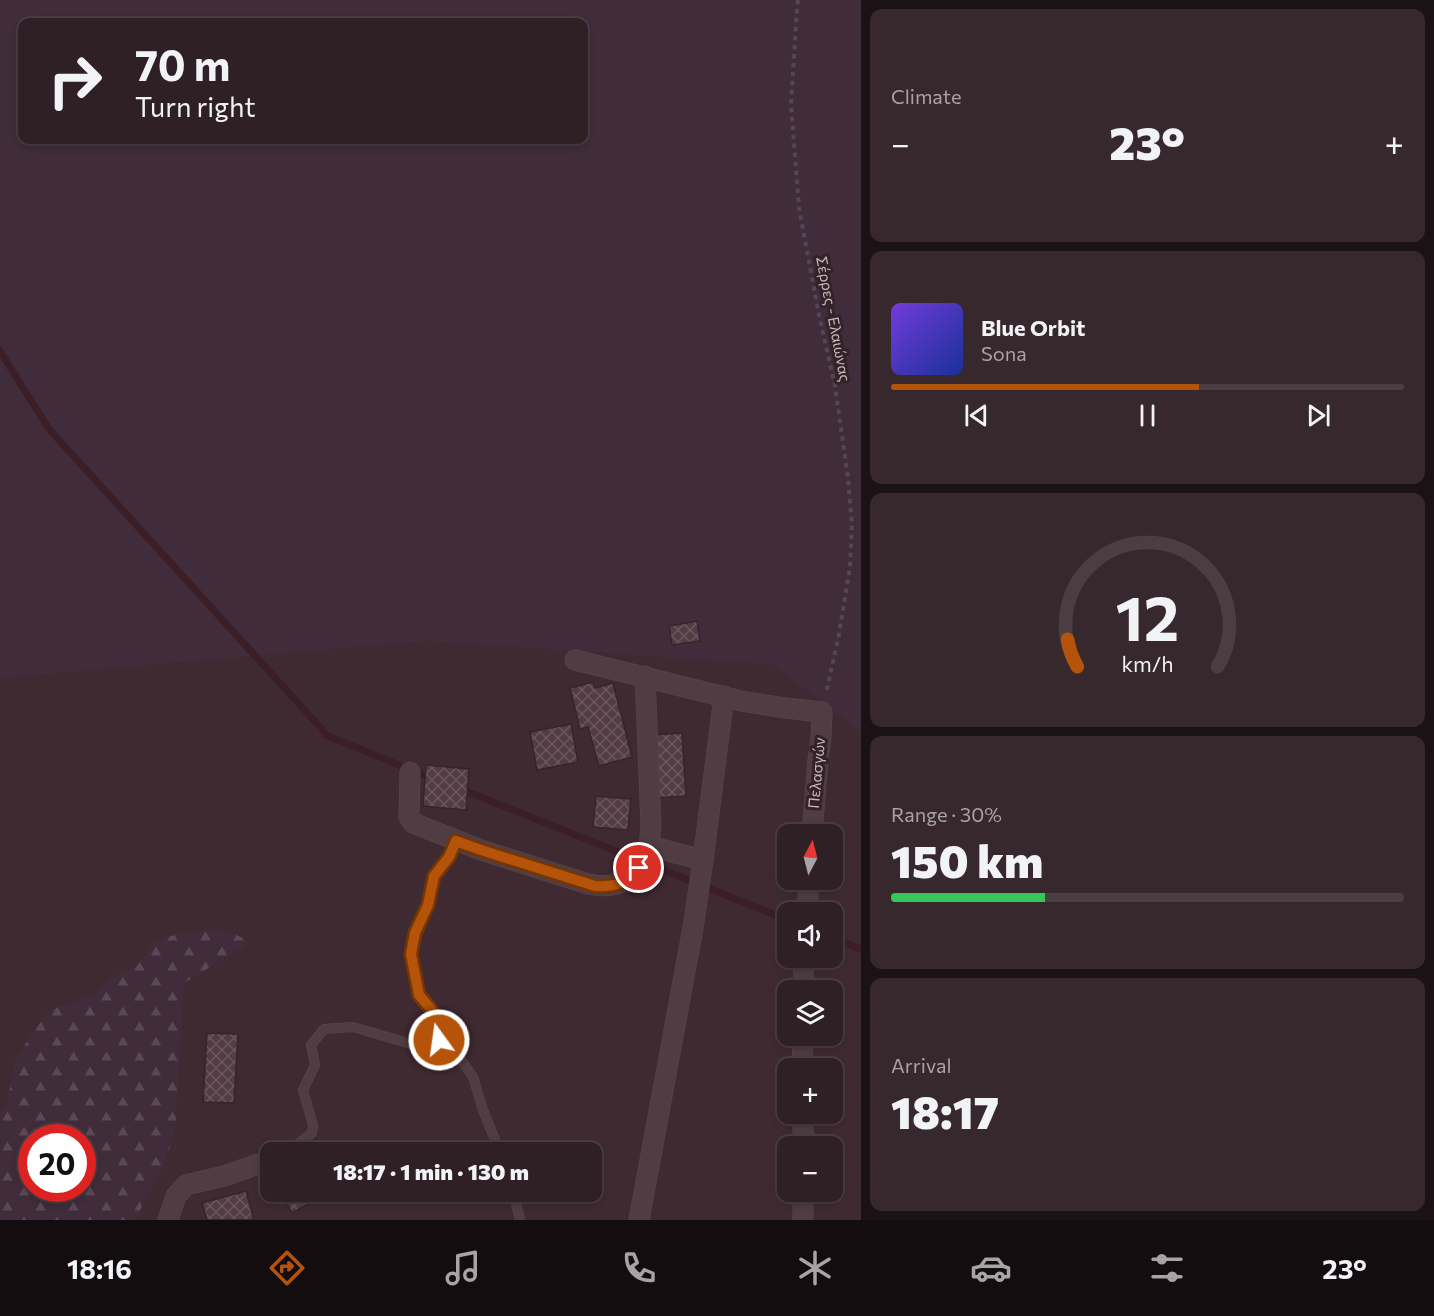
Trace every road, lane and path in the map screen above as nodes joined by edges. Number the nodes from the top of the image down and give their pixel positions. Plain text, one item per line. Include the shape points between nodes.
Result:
1 (798, 0) edge
2 (575, 660) dead end
3 (645, 676) junction
4 (724, 696) junction
5 (822, 712) junction
6 (410, 772) dead end
7 (813, 824) edge
8 (456, 841) junction
9 (649, 846) junction
10 (704, 861) junction
11 (454, 1058) junction
12 (301, 1142) edge
13 (496, 1142) edge
14 (260, 1163) edge
15 (516, 1202) edge
16 (803, 1202) edge
17 (168, 1220) edge
18 (520, 1220) edge
19 (639, 1220) edge
20 (803, 1220) edge

1 - 5 path, Σέρρες - Ελαιώνας via 791,104 799,208 835,386 852,525 848,578
2 - 3 street
3 - 4 street
3 - 9 street
4 - 5 street
4 - 10 street
5 - 7 street, Πελασγών
6 - 8 street via 410,817 414,823
8 - 9 street via 604,887 631,878
8 - 11 lane via 434,876 411,954 419,995 434,1015 443,1048
9 - 10 street
10 - 19 street
11 - 12 lane via 353,1027 324,1029 310,1046 315,1065 303,1089 313,1125 312,1133
11 - 13 lane via 462,1061 473,1077
14 - 17 street via 186,1185 176,1196
15 - 18 lane
16 - 20 street

